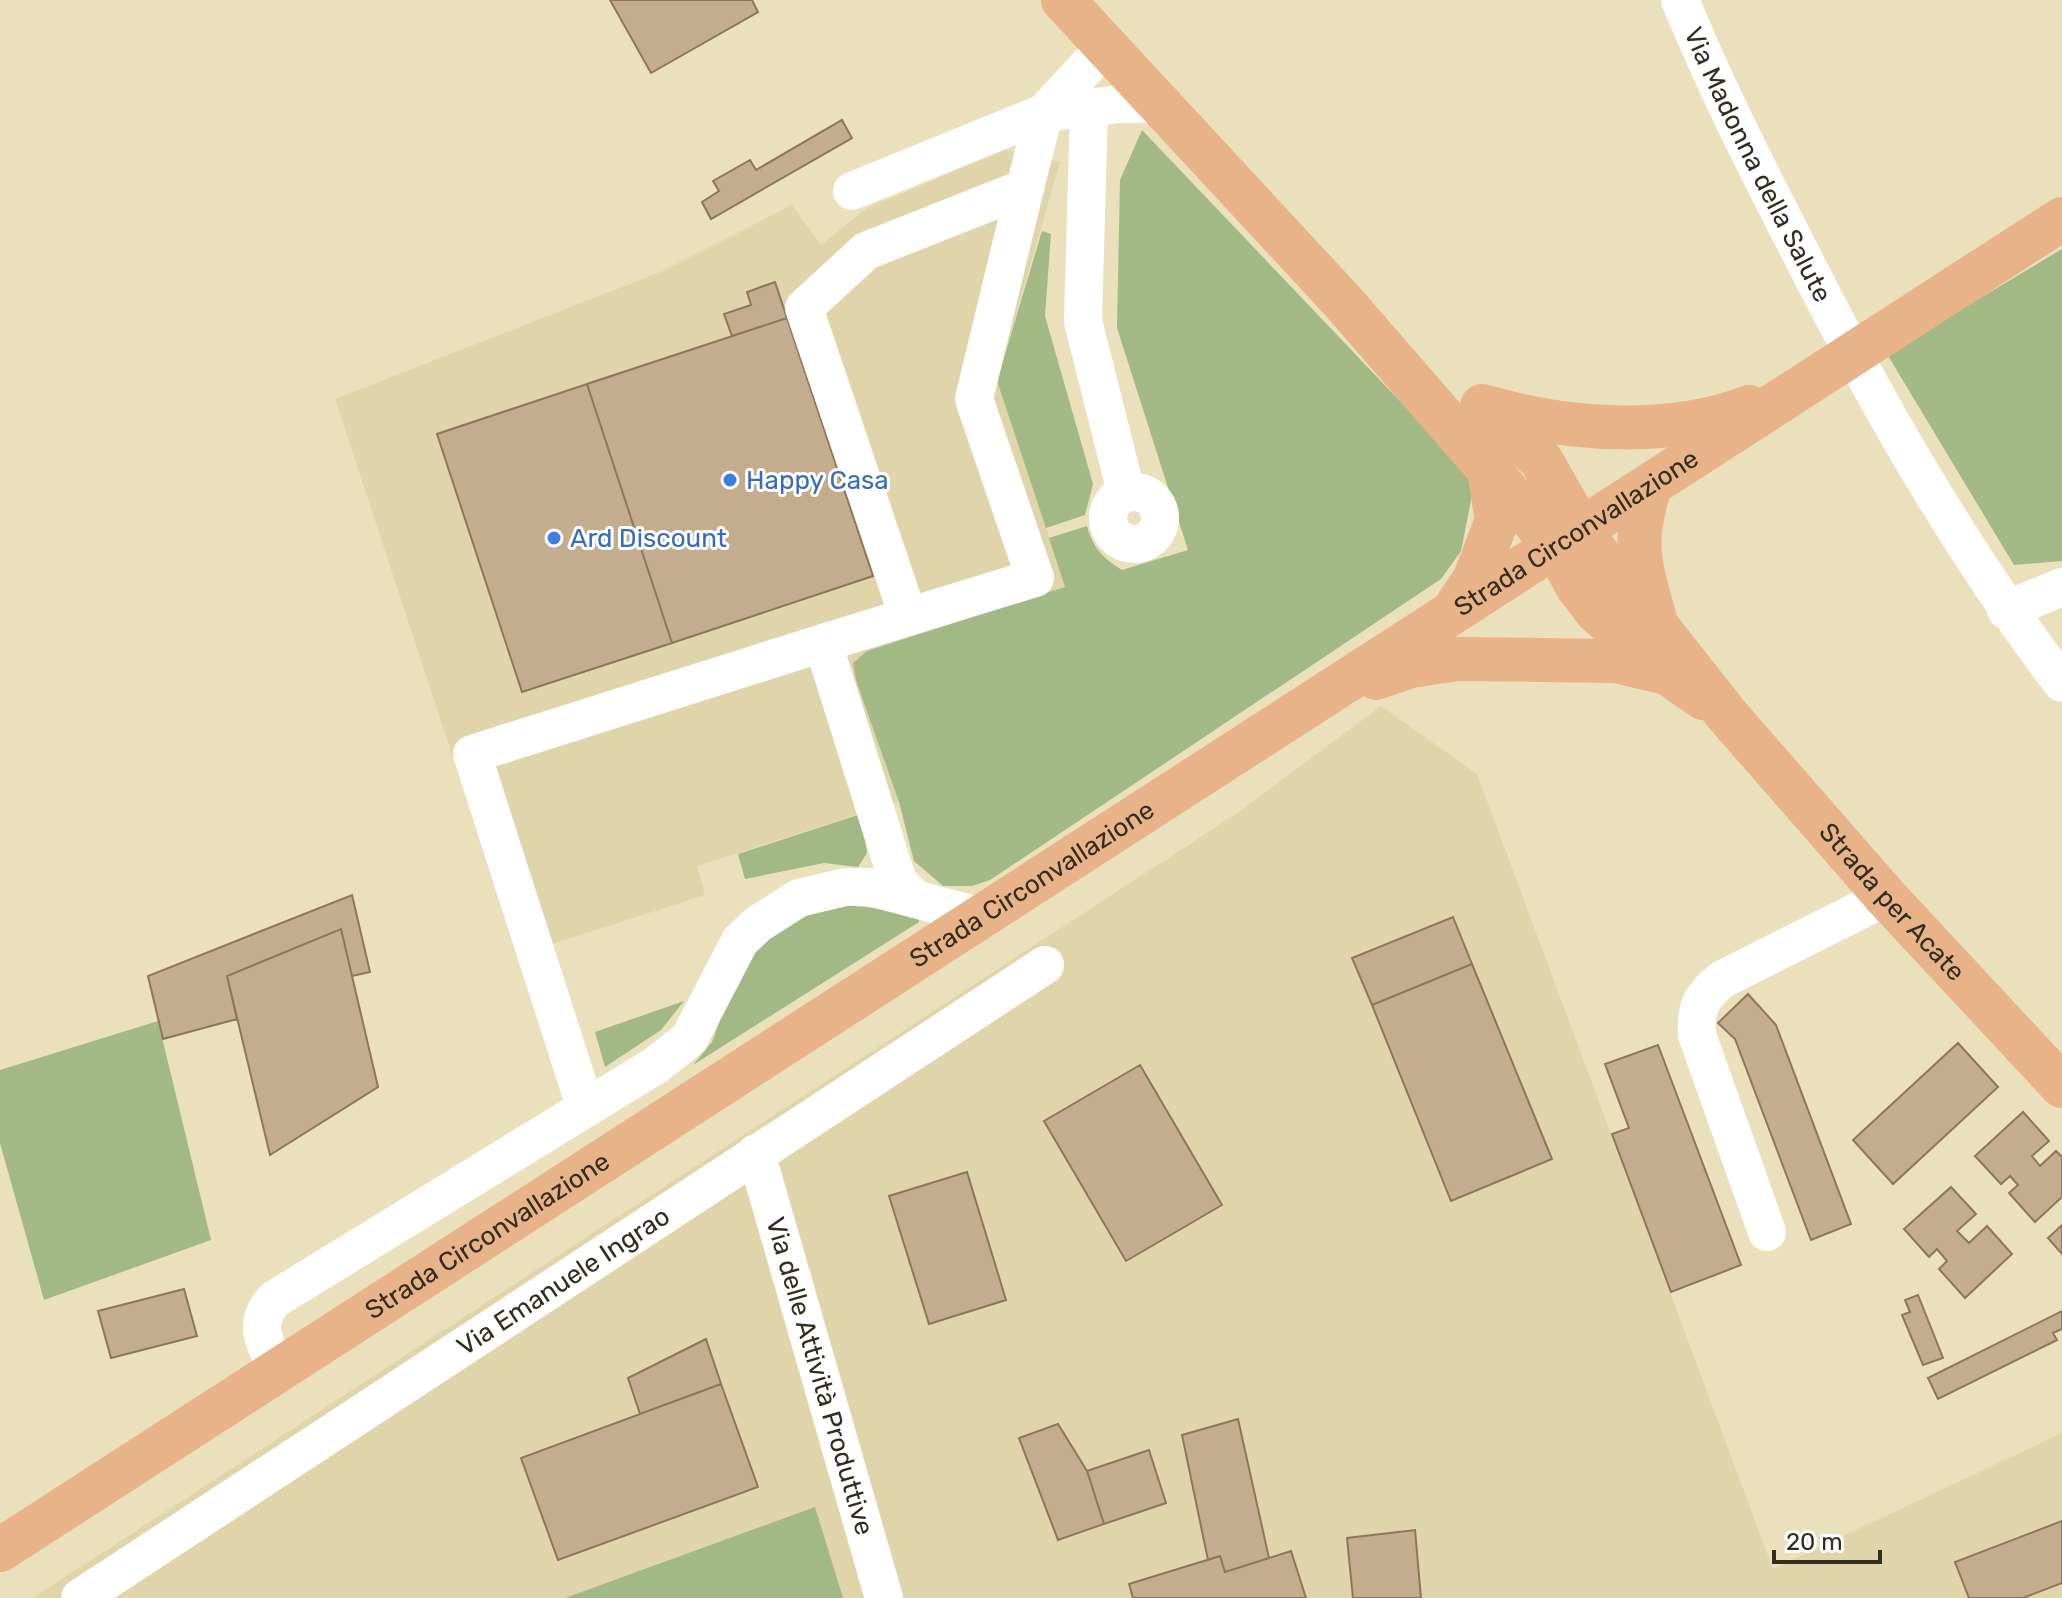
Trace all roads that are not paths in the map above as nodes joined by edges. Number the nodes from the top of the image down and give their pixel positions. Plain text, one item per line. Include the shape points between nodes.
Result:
1 (1063, 0) edge
2 (1680, 0) edge
3 (1106, 46) junction
4 (1161, 104) junction
5 (1089, 108) junction
6 (1044, 113) junction
7 (1025, 188) junction
8 (852, 191) dead end
9 (2062, 219) edge
10 (1343, 302) junction
11 (1808, 384) junction
12 (1482, 406) junction
13 (1489, 470) junction
14 (1650, 486) junction
15 (1126, 492) dead end
16 (1569, 539) junction
17 (2062, 587) edge
18 (2006, 610) junction
19 (1451, 615) junction
20 (908, 616) junction
21 (1656, 625) junction
22 (823, 643) junction
23 (1667, 673) junction
24 (2062, 683) edge
25 (1325, 696) junction
26 (1727, 715) junction
27 (1886, 897) junction
28 (915, 899) junction
29 (979, 916) junction
30 (1045, 965) dead end
31 (2062, 1086) edge
32 (585, 1106) junction
33 (756, 1153) junction
34 (1767, 1232) dead end
35 (279, 1371) junction
36 (0, 1550) edge
37 (80, 1598) edge
38 (884, 1598) edge

1 - 3 main road
2 - 18 street, Via Madonna della Salute via 1712,77 1837,326
3 - 4 main road
3 - 6 street
4 - 5 street
4 - 10 main road
5 - 6 street
5 - 15 street via 1083,321
6 - 7 street
6 - 8 street
7 - 20 street via 974,399 1035,578
7 - 20 street via 866,251 804,308
9 - 11 main road, Strada Circonvallazione
10 - 12 main road via 1428,371
10 - 13 main road
11 - 12 main road via 1694,422 1589,428 1539,422
11 - 14 main road, Strada Circonvallazione
12 - 16 main road via 1541,460
13 - 16 main road
13 - 19 main road via 1497,520 1475,578
14 - 16 main road, Strada Circonvallazione
14 - 21 main road via 1638,525 1640,563
16 - 19 main road, Strada Circonvallazione
16 - 21 main road
16 - 23 main road via 1577,586 1597,612
17 - 18 street
18 - 24 street
19 - 25 main road, Strada Circonvallazione
20 - 22 street
21 - 26 main road
22 - 28 street via 898,881
22 - 32 street via 472,754
23 - 25 main road via 1616,661 1458,659 1411,666
23 - 26 main road
25 - 29 main road, Strada Circonvallazione
26 - 27 main road, Strada per Acate
27 - 31 main road, Strada per Acate
27 - 34 street via 1723,979 1704,994 1695,1015 1697,1035
28 - 29 street
28 - 32 street via 845,887 778,909 740,941 689,1039
29 - 35 main road, Strada Circonvallazione
30 - 33 street, Via Emanuele Ingrao
32 - 35 street via 275,1299 261,1318 260,1331
33 - 37 street, Via Emanuele Ingrao
33 - 38 street, Via delle Attività Produttive
35 - 36 main road, Strada Circonvallazione

